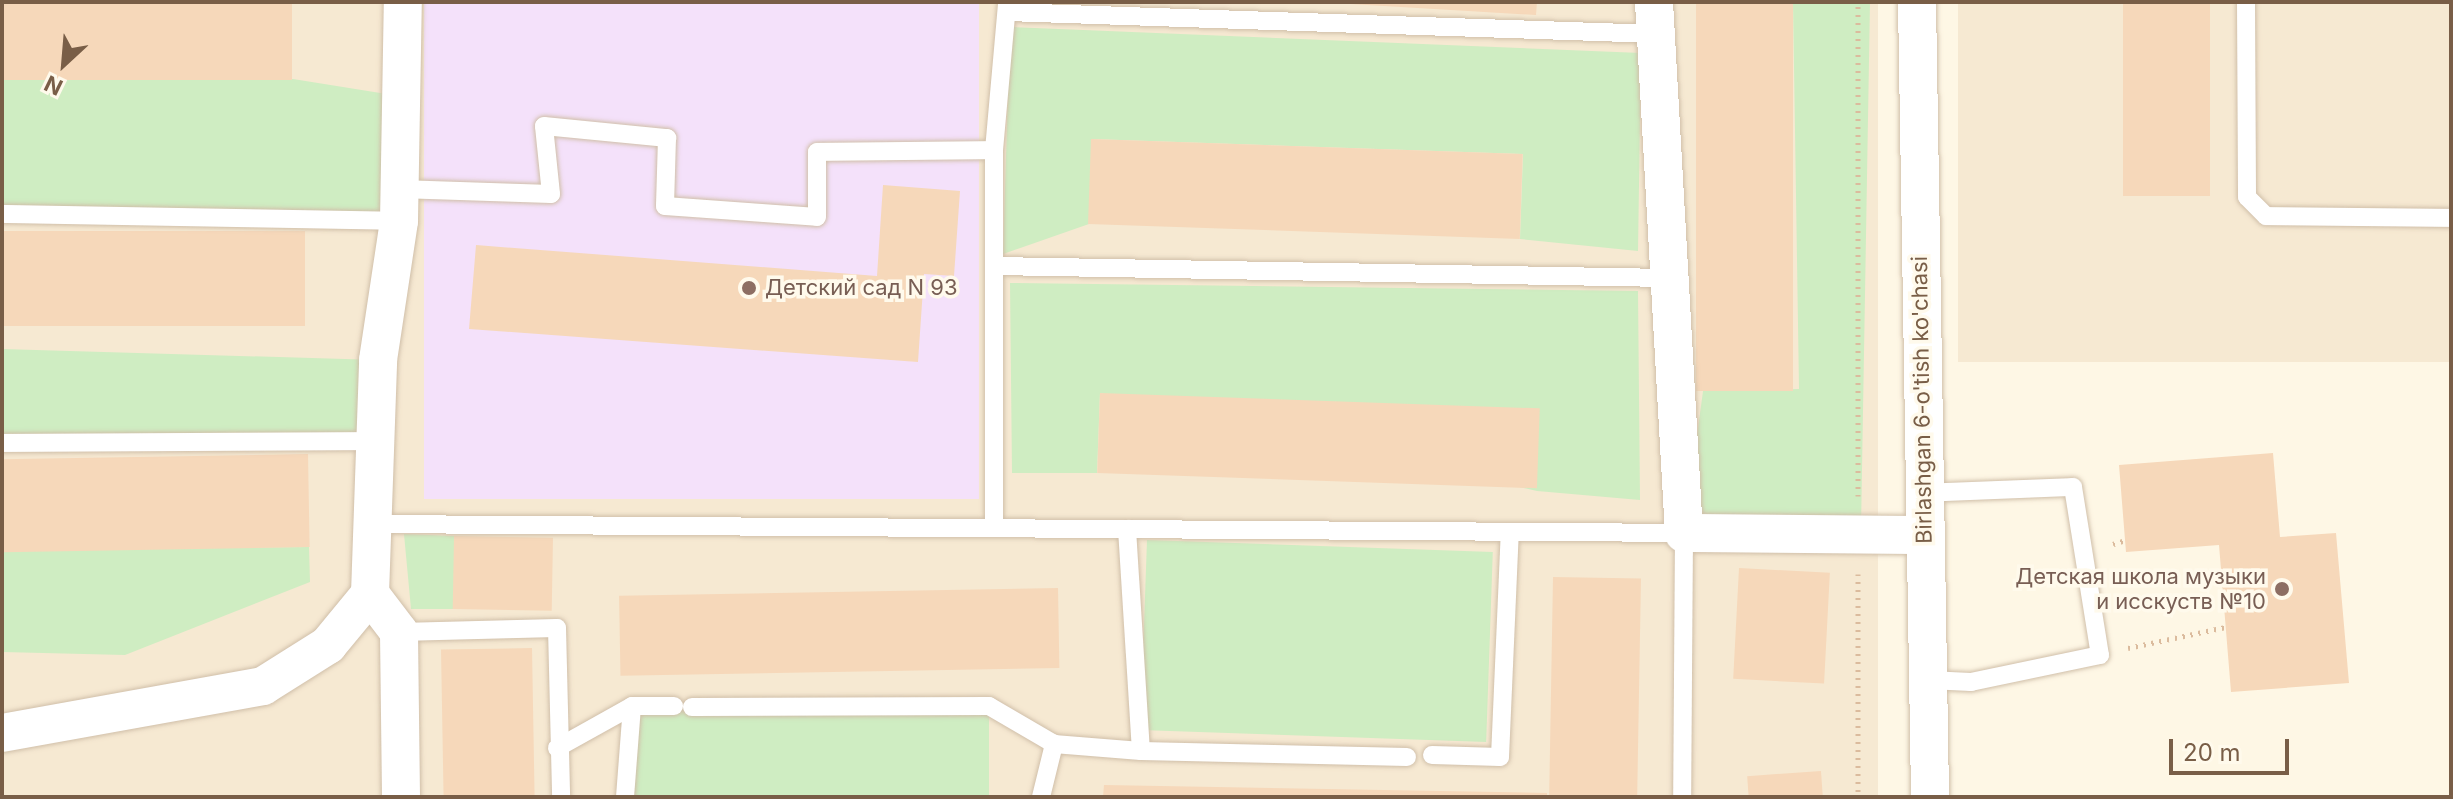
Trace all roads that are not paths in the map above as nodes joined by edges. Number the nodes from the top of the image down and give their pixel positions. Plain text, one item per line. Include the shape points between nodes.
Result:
1 (403, 2) edge
2 (1917, 2) edge
3 (2246, 2) edge
4 (1007, 7) edge
5 (1655, 18) edge
6 (994, 150) junction
7 (399, 205) junction
8 (2, 214) edge
9 (2451, 218) edge
10 (994, 266) junction
11 (1670, 278) junction
12 (377, 441) junction
13 (2, 443) edge
14 (1923, 493) junction
15 (372, 524) junction
16 (994, 528) junction
17 (1127, 529) junction
18 (1510, 532) junction
19 (1684, 533) junction
20 (1924, 535) junction
21 (370, 594) junction
22 (399, 632) junction
23 (1928, 680) junction
24 (632, 706) junction
25 (2, 733) edge
26 (1054, 744) junction
27 (557, 748) junction
28 (1141, 751) junction
29 (1432, 755) dead end
30 (1407, 757) dead end
31 (401, 797) edge
32 (561, 797) edge
33 (625, 797) edge
34 (1041, 797) edge
35 (1682, 797) edge
36 (1930, 797) edge

1 - 7 street
2 - 14 street, Birlashgan 6-o'tish ko'chasi
3 - 9 lane via 2247,197 2266,216
4 - 5 lane
4 - 6 lane
5 - 11 street
6 - 7 lane via 817,152 817,217 665,206 667,138 544,126 551,194
6 - 10 lane
7 - 8 lane
7 - 12 street via 378,360
10 - 11 lane
10 - 16 lane
11 - 19 street
12 - 13 lane
12 - 15 street
14 - 20 street, Birlashgan 6-o'tish ko'chasi
14 - 23 lane via 2073,487 2100,655 1971,682
15 - 16 lane
15 - 21 street
16 - 17 lane
17 - 18 lane
17 - 28 lane
18 - 19 lane
18 - 29 lane via 1500,757
19 - 20 street
19 - 35 lane
20 - 23 street, Birlashgan 6-o'tish ko'chasi
21 - 22 street
21 - 25 street via 328,645 263,686
22 - 27 lane via 557,628
22 - 31 street
23 - 36 street, Birlashgan 6-o'tish ko'chasi
24 - 26 lane via 989,706
24 - 27 lane
24 - 33 lane
26 - 28 lane
26 - 34 lane
27 - 32 lane
28 - 30 lane

